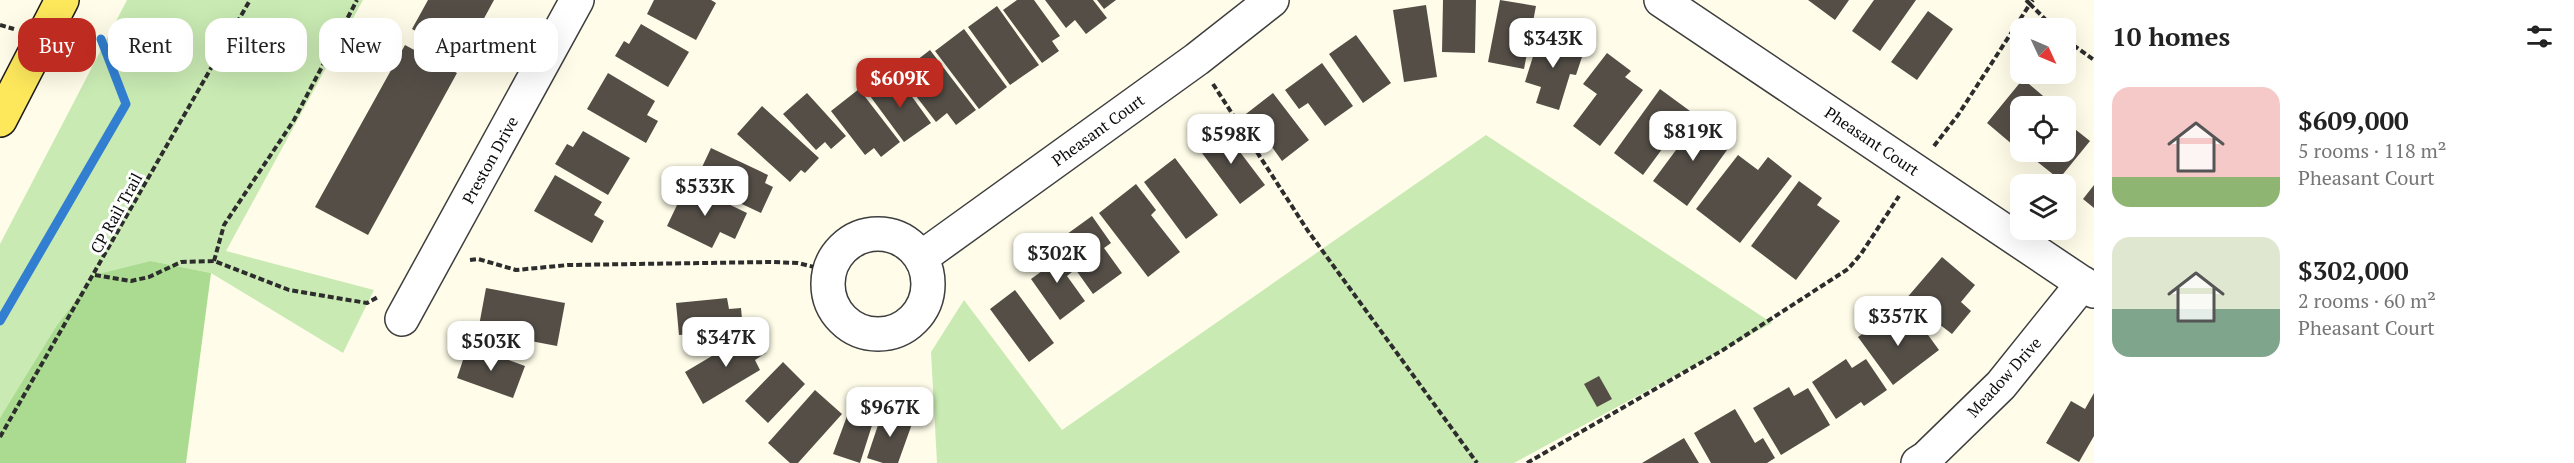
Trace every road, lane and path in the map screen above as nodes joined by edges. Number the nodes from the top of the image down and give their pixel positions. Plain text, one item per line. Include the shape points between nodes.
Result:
1 (62, 0) edge
2 (250, 0) edge
3 (357, 0) edge
4 (578, 0) edge
5 (1272, 0) edge
6 (1661, 0) edge
7 (2026, 0) edge
8 (2032, 2) edge
9 (2046, 18) edge
10 (2076, 47) edge
11 (1197, 59) junction
12 (2094, 60) edge
13 (0, 120) edge
14 (1915, 170) junction
15 (922, 257) junction
16 (214, 261) junction
17 (432, 266) junction
18 (830, 271) junction
19 (94, 275) junction
20 (2089, 287) edge
21 (394, 306) joint
22 (0, 437) edge
23 (1477, 463) edge
24 (1527, 463) edge
25 (1918, 463) edge

1 - 13 main road
2 - 19 path, CP Rail Trail
3 - 16 path via 294,120 224,225
4 - 17 street, Preston Drive
5 - 11 street, Pheasant Court
6 - 14 street, Pheasant Court
7 - 8 path
8 - 9 path
8 - 14 path via 1958,115
10 - 12 path
11 - 15 street, Pheasant Court
11 - 23 path via 1308,231
14 - 20 street, Pheasant Court
14 - 24 path via 1848,269 1723,350
15 - 18 street via 896,236 878,233 857,238 842,248
15 - 18 street via 928,293 922,309 903,328 886,334 869,334 839,316 830,301
16 - 19 path via 181,262 149,278 131,281
16 - 21 path via 289,290
17 - 18 path via 478,259 516,270 568,265 798,263
17 - 21 street, Preston Drive
19 - 22 path, CP Rail Trail
20 - 25 street, Meadow Drive via 2001,385

